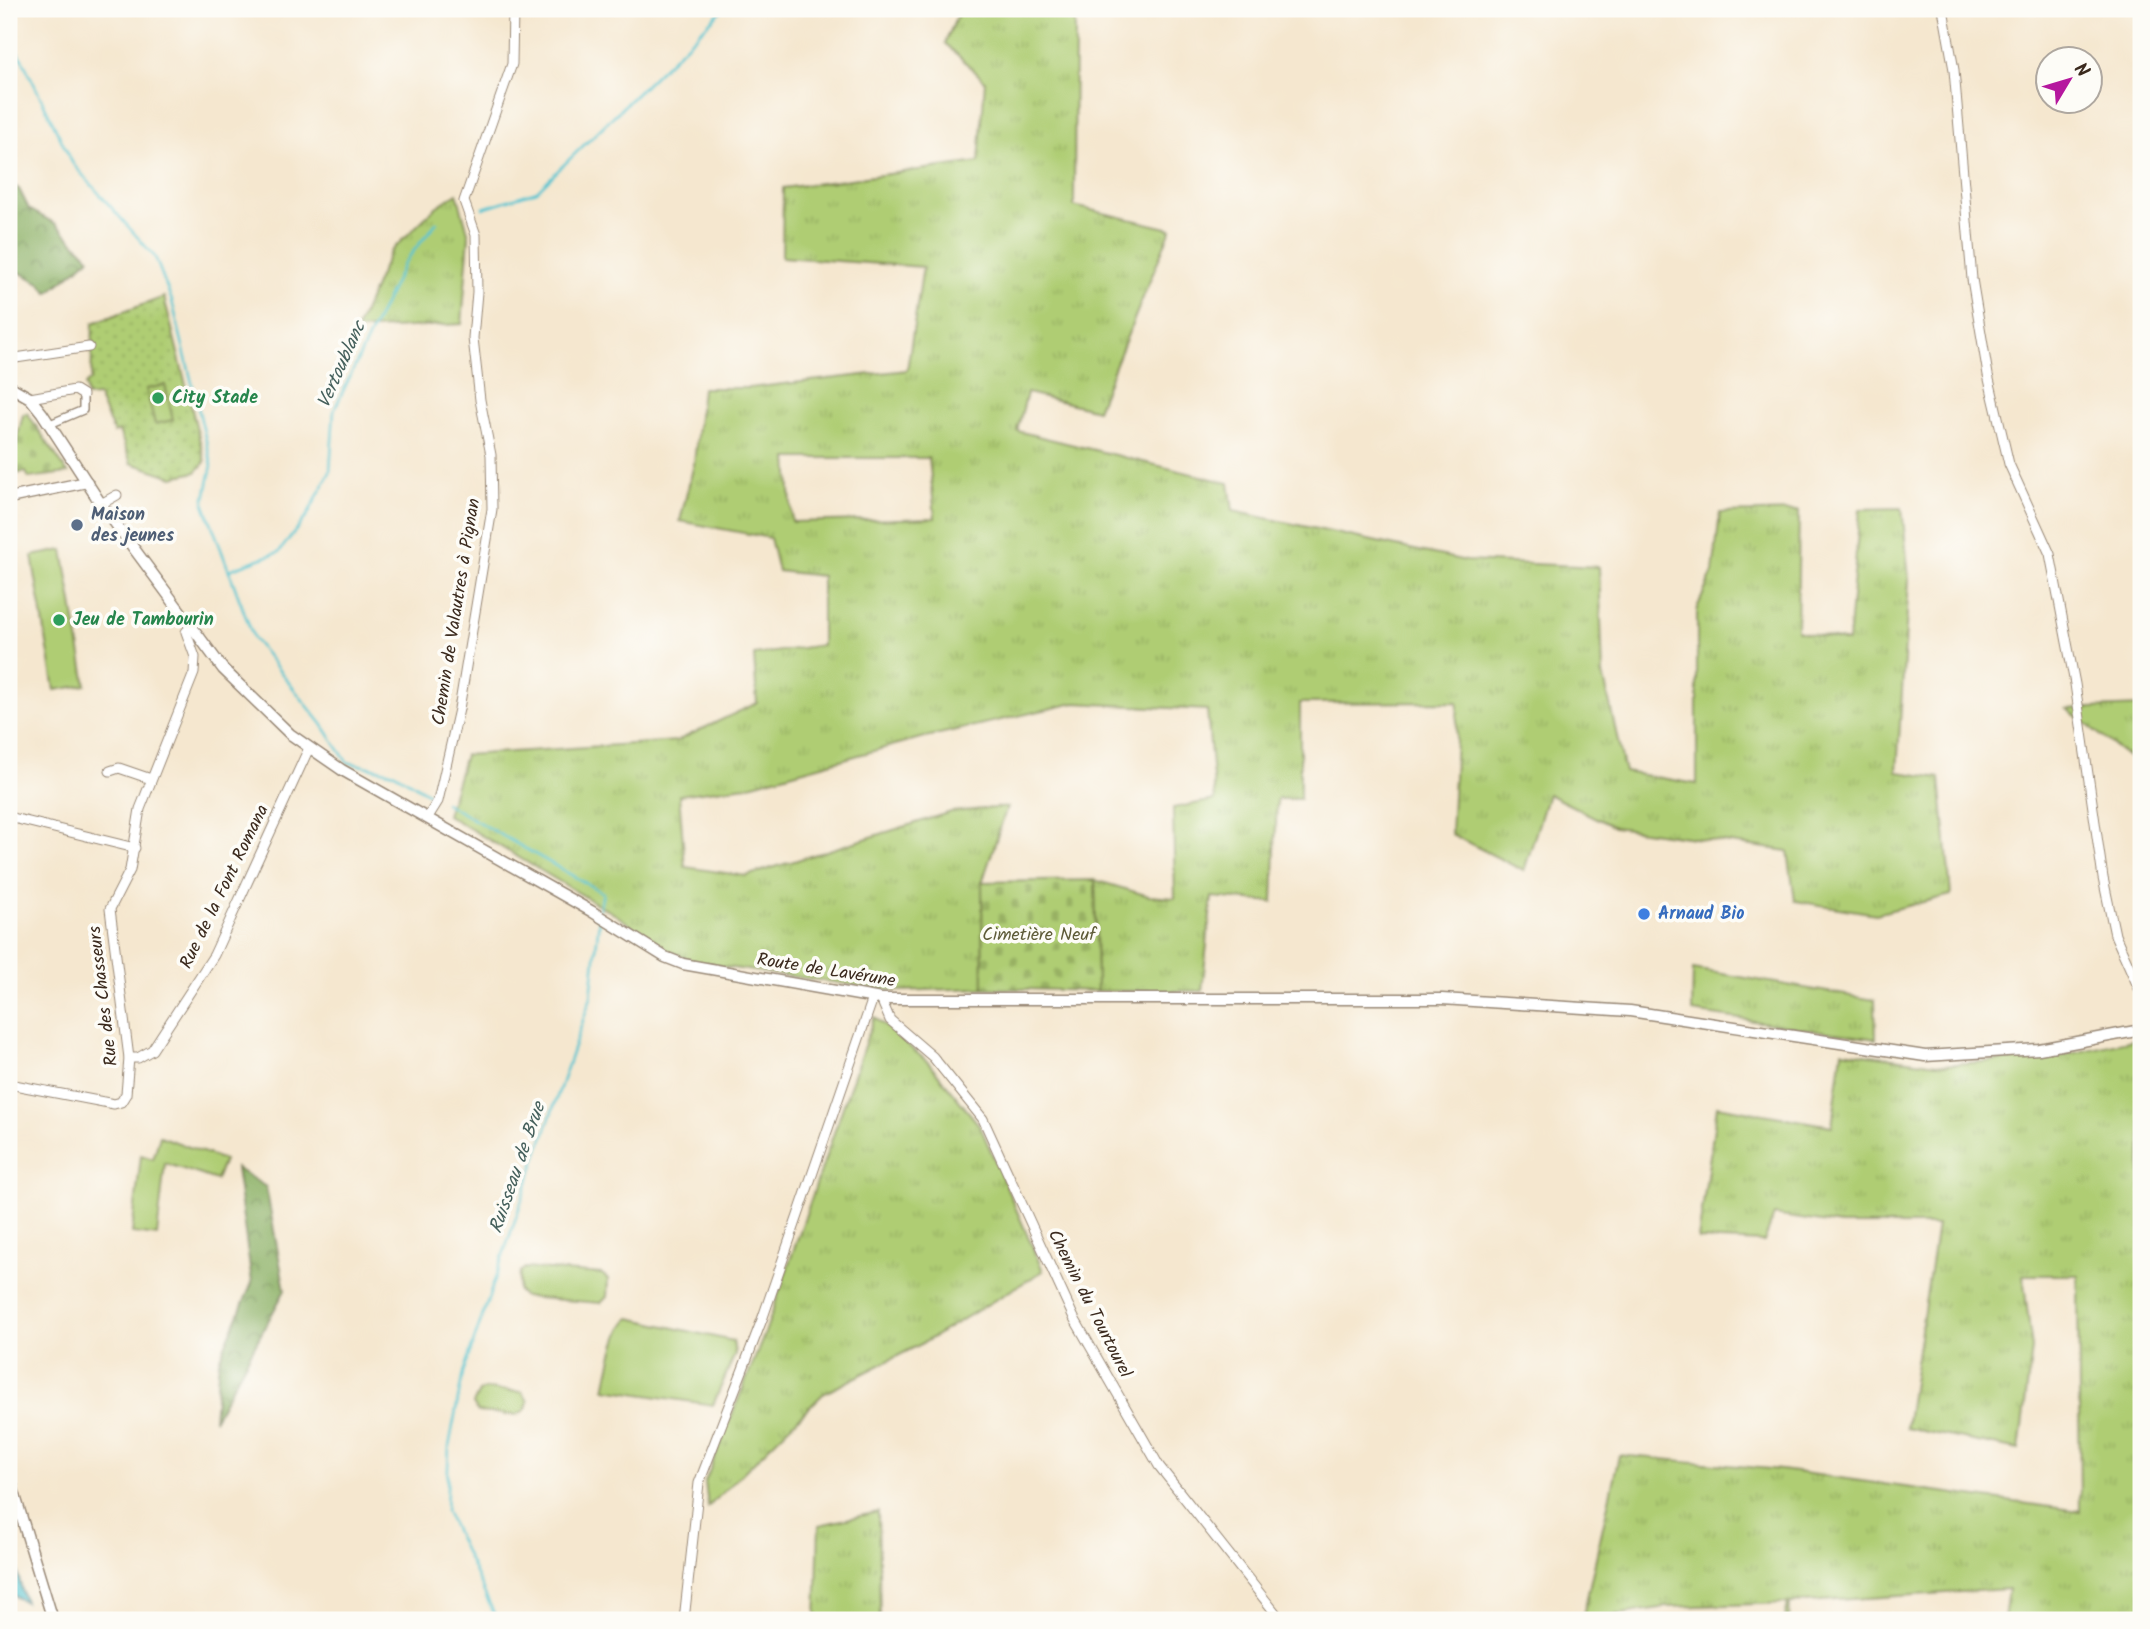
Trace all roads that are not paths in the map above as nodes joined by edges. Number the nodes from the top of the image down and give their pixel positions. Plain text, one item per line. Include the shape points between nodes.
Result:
1 (513, 9) edge
2 (1943, 9) edge
3 (89, 347) dead end
4 (9, 359) edge
5 (9, 386) edge
6 (83, 395) joint
7 (30, 398) junction
8 (50, 424) junction
9 (87, 482) junction
10 (117, 495) dead end
11 (9, 498) edge
12 (101, 504) junction
13 (192, 625) junction
14 (309, 748) junction
15 (110, 771) dead end
16 (151, 779) junction
17 (9, 817) edge
18 (428, 817) junction
19 (135, 848) junction
20 (2141, 993) edge
21 (877, 999) junction
22 (2141, 1030) edge
23 (129, 1058) junction
24 (9, 1084) edge
25 (9, 1476) edge
26 (53, 1620) edge
27 (684, 1620) edge
28 (1281, 1620) edge

1 - 18 street, Chemin de Valautres à Pignan via 512,64 464,201 476,235 473,338 491,455 492,509 459,709 438,801
2 - 20 street via 1954,70 1972,279 1988,375 2008,464 2050,554 2076,684 2113,924
3 - 4 street
5 - 7 street
6 - 7 street via 75,390
6 - 8 street via 83,410
7 - 8 street, Route de Lavérune
8 - 9 street, Route de Lavérune
9 - 11 street
9 - 12 street, Route de Lavérune
10 - 12 street
12 - 13 street, Route de Lavérune
13 - 14 street, Route de Lavérune via 223,668
13 - 16 street, Rue des Chasseurs via 187,632 195,657 194,673
14 - 18 street, Route de Lavérune
14 - 23 street, Rue de la Font Romana via 214,955 152,1050
15 - 16 street via 119,768
16 - 19 street, Rue des Chasseurs via 140,808
17 - 19 street
18 - 21 street, Route de Lavérune via 683,964
19 - 23 street, Rue des Chasseurs via 130,870 110,909
21 - 22 street, Route de Lavérune via 1442,999 1630,1011 1925,1056 2039,1049
21 - 27 street via 699,1483
21 - 28 street, Chemin du Tourtourel via 890,1020 933,1057 983,1119 1074,1318 1159,1466
23 - 24 street, Rue des Chasseurs via 126,1094 114,1104
25 - 26 street

